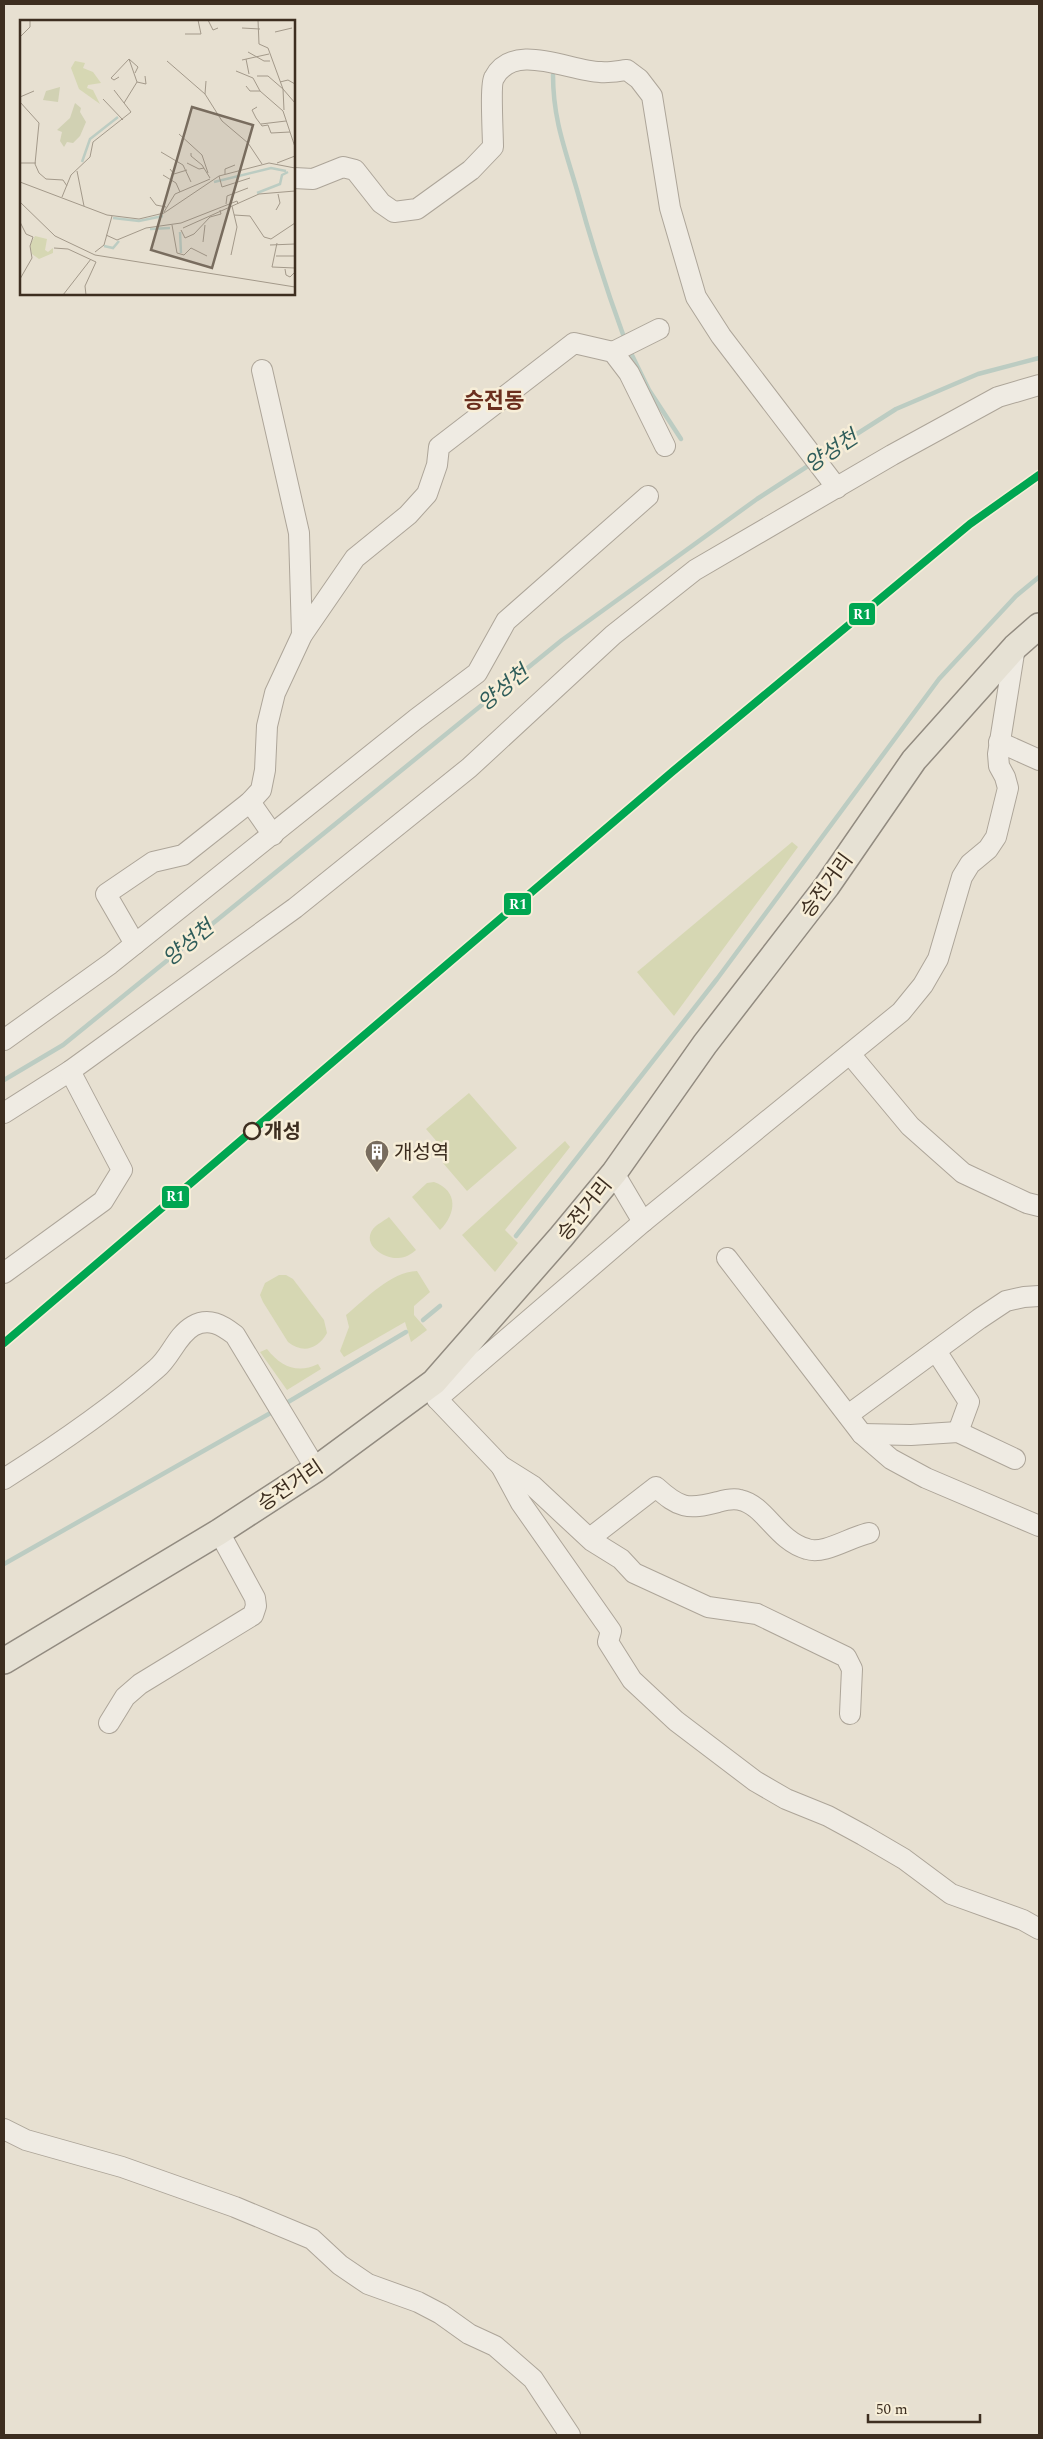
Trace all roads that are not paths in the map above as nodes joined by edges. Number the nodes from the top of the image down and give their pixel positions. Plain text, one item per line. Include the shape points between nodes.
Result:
1 (295, 178) edge
2 (659, 329) dead end
3 (615, 351) junction
4 (262, 370) dead end
5 (1039, 384) edge
6 (665, 446) dead end
7 (837, 488) junction
8 (648, 496) dead end
9 (1039, 626) edge
10 (302, 635) junction
11 (1015, 646) junction
12 (999, 742) junction
13 (1039, 760) edge
14 (250, 802) junction
15 (273, 834) junction
16 (135, 944) junction
17 (4, 1040) edge
18 (850, 1054) junction
19 (70, 1071) junction
20 (4, 1113) edge
21 (614, 1173) junction
22 (1039, 1206) edge
23 (643, 1222) junction
24 (727, 1258) dead end
25 (4, 1273) edge
26 (1039, 1296) edge
27 (936, 1351) junction
28 (435, 1391) junction
29 (848, 1416) junction
30 (958, 1432) junction
31 (862, 1434) junction
32 (1015, 1459) dead end
33 (500, 1466) junction
34 (316, 1469) junction
35 (4, 1479) edge
36 (1039, 1526) edge
37 (219, 1532) junction
38 (868, 1533) dead end
39 (590, 1538) junction
40 (4, 1661) edge
41 (850, 1714) dead end
42 (109, 1723) dead end
43 (1039, 1929) edge
44 (4, 2129) edge
45 (570, 2435) edge

1 - 7 street via 312,179 343,167 355,170 380,203 394,212 417,209 471,170 493,147 493,80 514,60 528,59 600,72 627,70 652,96 670,208 696,296 721,336
2 - 3 street
3 - 6 street
3 - 10 street via 574,343 439,447 437,465 426,494 408,515 355,558
4 - 10 street via 299,533
5 - 7 street via 998,397
7 - 19 street via 695,570 613,635 469,768 302,902
8 - 15 street via 506,621 477,674
9 - 11 main road, 승전거리
10 - 14 street via 275,693 267,726 261,790
11 - 12 street
11 - 21 main road, 승전거리 via 914,760 827,886 705,1044
12 - 13 street
12 - 18 street via 998,766 1008,788 996,837 962,877 938,959 923,985 901,1012
14 - 15 street
14 - 16 street via 183,855 153,862 106,894
15 - 16 street
16 - 17 street
18 - 22 street via 910,1126 964,1173
18 - 23 street
19 - 20 street
19 - 25 street via 122,1170 103,1201
21 - 23 street
21 - 28 main road, 승전거리
23 - 28 street
24 - 29 street
26 - 27 street via 1006,1301
27 - 29 street
27 - 30 street via 969,1402
28 - 33 street
28 - 34 main road, 승전거리
29 - 31 street
30 - 31 street
30 - 32 street
31 - 36 street via 891,1459 926,1478
33 - 39 street via 533,1486
33 - 43 street via 521,1503 611,1632 608,1642 632,1680 676,1721 755,1781 786,1799 863,1835 904,1859 952,1894
34 - 35 street via 235,1335 208,1321 194,1326 176,1341 158,1368 56,1446
34 - 37 main road, 승전거리
37 - 40 main road, 승전거리
37 - 42 street via 255,1598 253,1615 140,1684 126,1697
38 - 39 street via 821,1551 807,1550 782,1537 754,1506 742,1500 687,1508 674,1503 656,1487
39 - 41 street via 621,1559 634,1573 672,1591 708,1607 757,1614 846,1657 852,1668
44 - 45 street via 26,2140 122,2166 312,2239 340,2265 368,2284 418,2302 495,2346 533,2379

